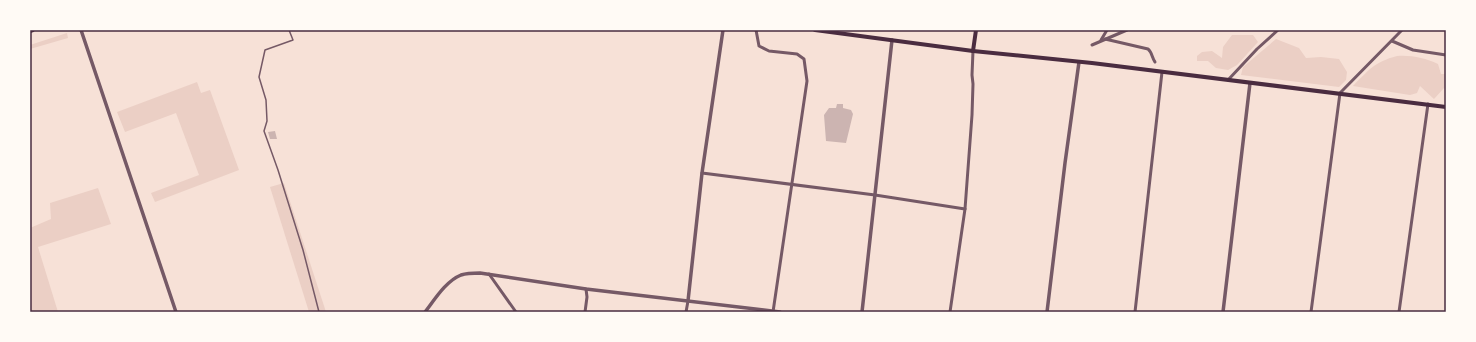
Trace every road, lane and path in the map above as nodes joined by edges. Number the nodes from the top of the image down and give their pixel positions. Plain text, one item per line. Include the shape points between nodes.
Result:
1 (33, 30) edge
2 (81, 30) edge
3 (289, 30) edge
4 (723, 30) edge
5 (756, 30) edge
6 (815, 30) edge
7 (976, 30) edge
8 (1107, 30) edge
9 (1127, 30) edge
10 (1278, 30) edge
11 (1402, 30) edge
12 (30, 31) edge
13 (1105, 39) junction
14 (892, 40) junction
15 (1100, 41) junction
16 (1392, 41) junction
17 (1092, 45) dead end
18 (973, 51) junction
19 (1446, 55) edge
20 (1079, 62) junction
21 (1155, 62) dead end
22 (1162, 72) junction
23 (1228, 80) junction
24 (1250, 83) junction
25 (1340, 93) junction
26 (1428, 104) junction
27 (1446, 107) edge
28 (702, 173) junction
29 (792, 184) junction
30 (875, 195) junction
31 (965, 209) junction
32 (489, 274) junction
33 (586, 288) junction
34 (688, 301) junction
35 (176, 312) edge
36 (319, 312) edge
37 (425, 312) edge
38 (516, 312) edge
39 (585, 312) edge
40 (686, 312) edge
41 (773, 312) edge
42 (780, 312) edge
43 (862, 312) edge
44 (950, 312) edge
45 (1047, 312) edge
46 (1135, 312) edge
47 (1223, 312) edge
48 (1311, 312) edge
49 (1399, 312) edge

1 - 12 main road
2 - 35 street
3 - 36 lane via 293,40 265,50 259,76 266,100 267,121 264,131 303,250
4 - 28 street
5 - 29 street via 759,46 769,51 801,56 807,68
6 - 14 main road
7 - 18 main road
8 - 15 street
9 - 13 street
10 - 23 street
11 - 16 street
13 - 15 street
13 - 21 street via 1148,49
14 - 18 main road
14 - 30 street
15 - 17 street
16 - 19 street via 1413,50
16 - 25 street
18 - 20 main road
18 - 31 street via 974,84
20 - 22 main road
20 - 45 street
22 - 23 main road
22 - 46 street
23 - 24 main road
24 - 25 main road
24 - 47 street
25 - 26 main road
25 - 48 street
26 - 27 main road
26 - 49 street
28 - 29 street
28 - 34 street
29 - 30 street
29 - 41 street
30 - 31 street
30 - 43 street
31 - 44 street
32 - 33 street
32 - 37 street via 460,276 445,287
32 - 38 street
33 - 34 street
33 - 39 street
34 - 40 street
34 - 41 street
41 - 42 street

